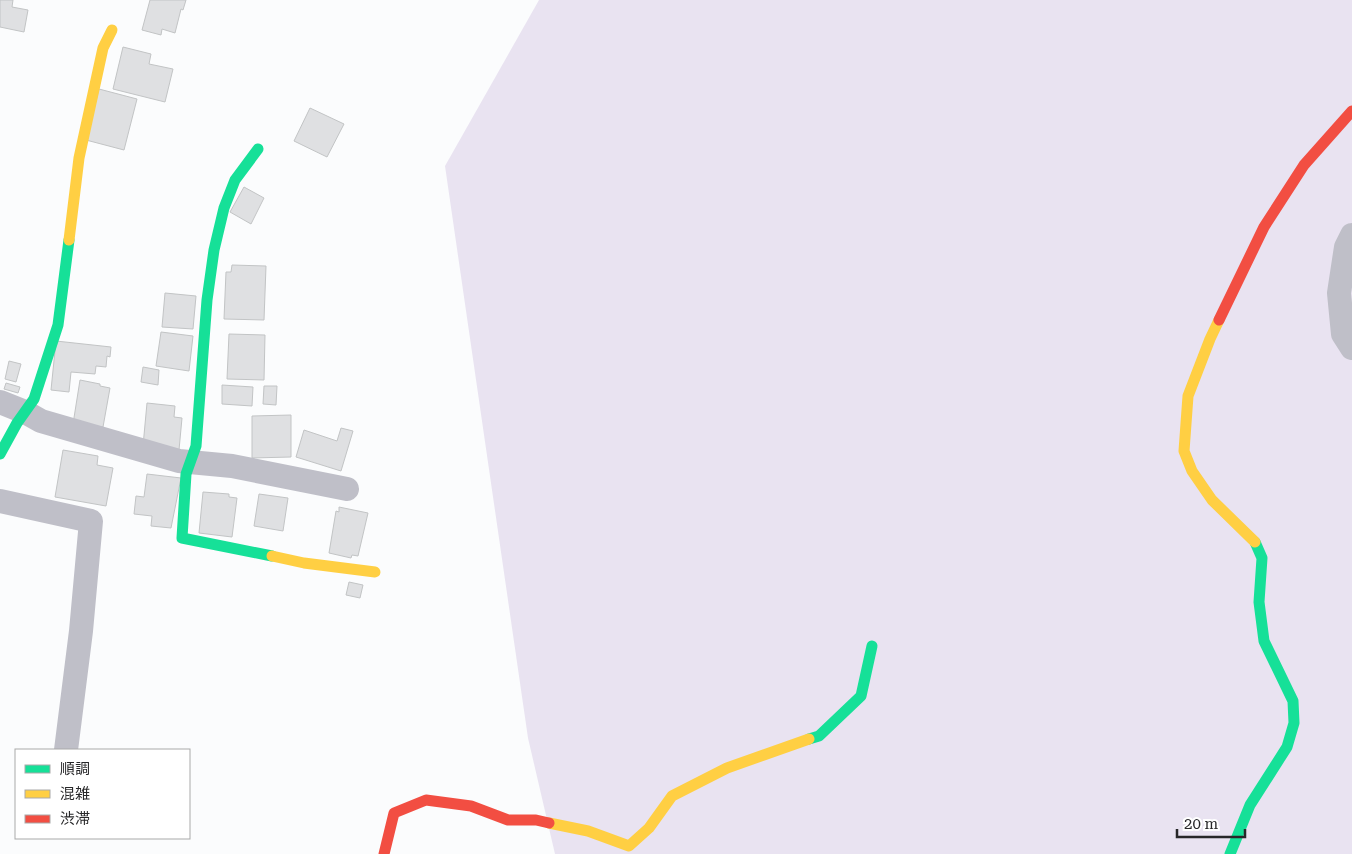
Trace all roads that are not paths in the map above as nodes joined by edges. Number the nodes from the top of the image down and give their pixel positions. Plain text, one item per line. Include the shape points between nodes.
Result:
1 (112, 30) dead end
2 (1352, 111) edge
3 (258, 149) dead end
4 (1352, 234) edge
5 (1352, 348) edge
6 (0, 402) edge
7 (25, 412) junction
8 (0, 454) edge
9 (190, 462) junction
10 (347, 489) dead end
11 (0, 501) edge
12 (375, 572) dead end
13 (872, 646) dead end
14 (66, 749) edge
15 (384, 854) edge
16 (1230, 854) edge

1 - 7 street via 103,48 79,158 58,325 34,399
2 - 16 street via 1304,166 1264,227 1210,339 1188,396 1184,451 1192,471 1212,500 1255,541 1262,558 1259,602 1264,641 1293,701 1294,724 1287,747 1250,805
3 - 9 street via 235,180 214,250 196,446
4 - 5 street via 1346,247 1339,293 1343,334
6 - 7 street
7 - 8 street
7 - 9 street via 41,421
9 - 10 street via 232,466
9 - 12 street via 186,474 182,538 304,563
11 - 14 street via 91,521
13 - 15 street via 861,696 819,736 727,768 672,796 649,828 630,846 588,831 536,820 508,820 471,806 426,800 394,813

